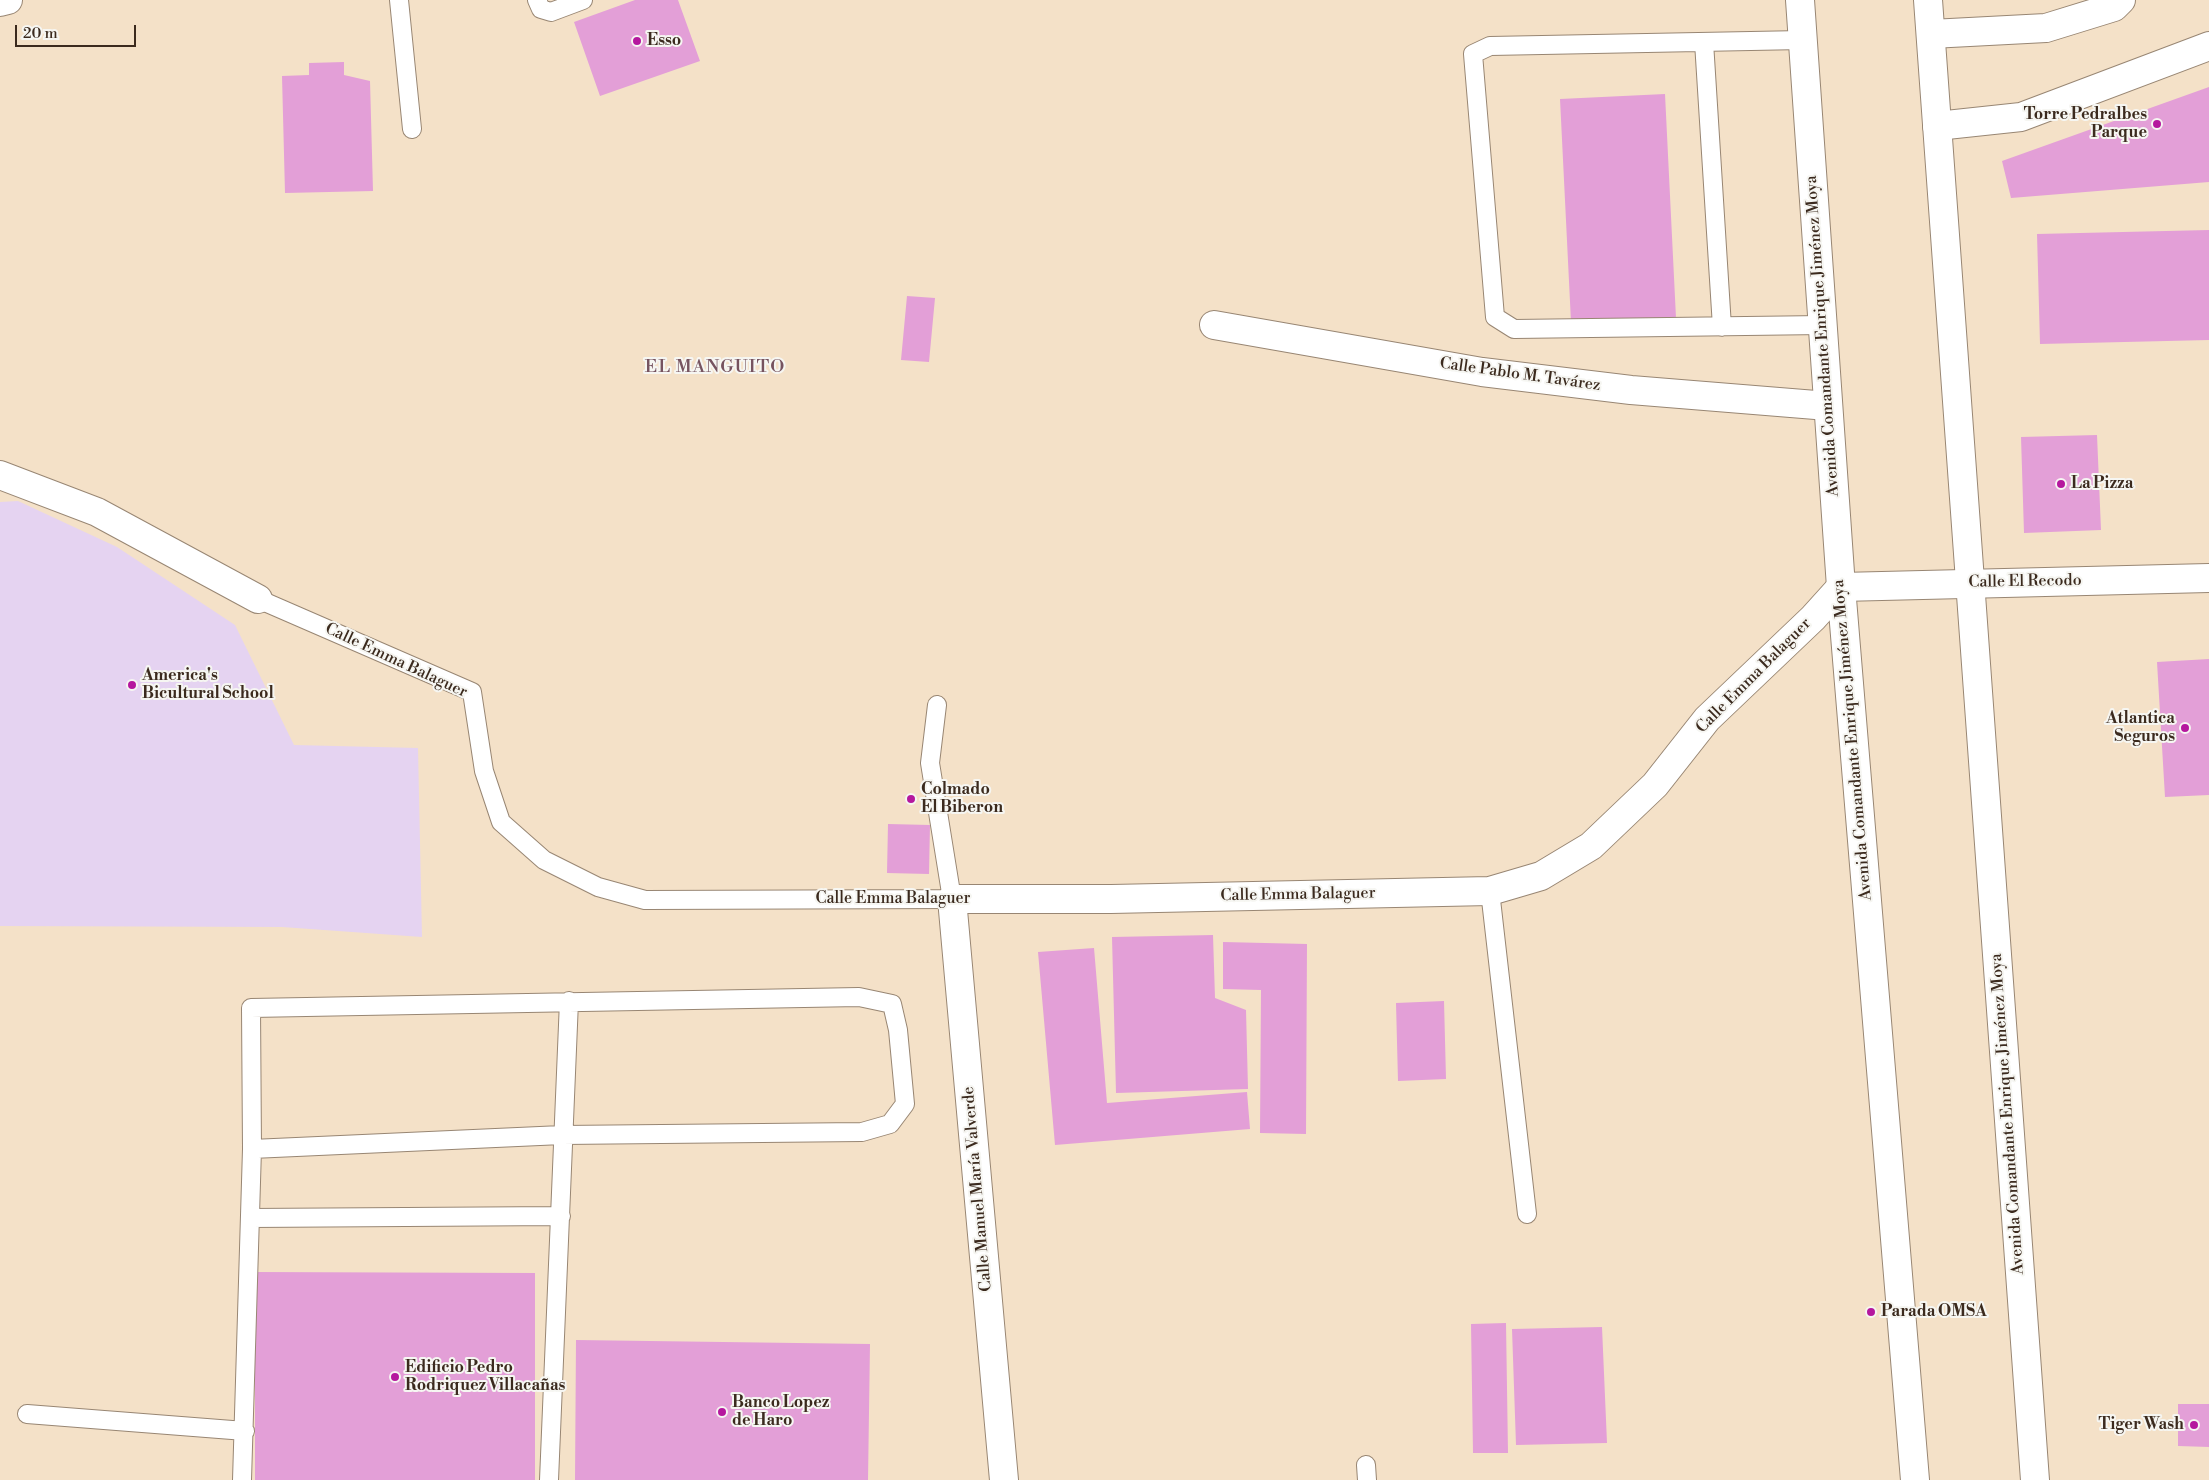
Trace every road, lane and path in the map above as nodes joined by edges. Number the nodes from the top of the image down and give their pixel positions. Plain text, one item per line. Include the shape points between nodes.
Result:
1 (8, 0) edge
2 (399, 0) edge
3 (537, 0) edge
4 (583, 0) edge
5 (1800, 0) edge
6 (1928, 0) edge
7 (2120, 0) edge
8 (0, 2) edge
9 (1931, 34) junction
10 (1803, 40) junction
11 (1704, 42) junction
12 (2209, 46) edge
13 (1937, 126) junction
14 (412, 129) dead end
15 (1214, 325) dead end
16 (1823, 325) junction
17 (1722, 327) junction
18 (1828, 406) junction
19 (0, 475) edge
20 (2209, 578) edge
21 (1969, 584) junction
22 (1840, 587) junction
23 (258, 599) joint
24 (937, 705) dead end
25 (1490, 891) junction
26 (952, 899) junction
27 (568, 1001) junction
28 (562, 1135) junction
29 (252, 1149) junction
30 (1527, 1214) dead end
31 (561, 1216) junction
32 (250, 1218) junction
33 (27, 1414) dead end
34 (245, 1431) junction
35 (242, 1480) edge
36 (549, 1480) edge
37 (1004, 1480) edge
38 (1915, 1480) edge
39 (2035, 1480) edge

1 - 8 street
2 - 14 lane
3 - 4 lane via 541,9 551,12
5 - 10 street, Avenida Comandante Enrique Jiménez Moya
6 - 9 street, Avenida Comandante Enrique Jiménez Moya
7 - 9 street via 2114,7 2046,28
9 - 13 street, Avenida Comandante Enrique Jiménez Moya
10 - 11 lane
10 - 16 street, Avenida Comandante Enrique Jiménez Moya
11 - 17 lane
11 - 17 lane via 1490,46 1473,54 1495,317 1514,329
12 - 13 street via 2021,117
13 - 21 street, Avenida Comandante Enrique Jiménez Moya
15 - 18 street, Calle Pablo M. Tavárez via 1482,372 1631,390
16 - 17 lane
16 - 18 street, Avenida Comandante Enrique Jiménez Moya
18 - 22 street, Avenida Comandante Enrique Jiménez Moya
19 - 23 street, Calle Emma Balaguer via 97,512
20 - 21 street, Calle El Recodo
21 - 22 street, Calle El Recodo
21 - 39 street, Avenida Comandante Enrique Jiménez Moya
22 - 25 street, Calle Emma Balaguer via 1813,618 1706,719 1655,785 1591,846 1542,876
22 - 38 street, Avenida Comandante Enrique Jiménez Moya
23 - 26 lane, Calle Emma Balaguer via 472,692 484,771 500,822 544,860 598,887 645,900
24 - 26 lane via 930,764
25 - 26 street, Calle Emma Balaguer
25 - 30 lane
26 - 37 street, Calle Manuel María Valverde
27 - 28 lane
27 - 28 lane via 859,997 892,1004 898,1030 905,1104 890,1124 862,1132
27 - 29 lane via 251,1008
28 - 29 lane
28 - 31 lane
29 - 32 lane
31 - 32 lane
31 - 36 lane
32 - 34 lane
33 - 34 lane
34 - 35 lane

